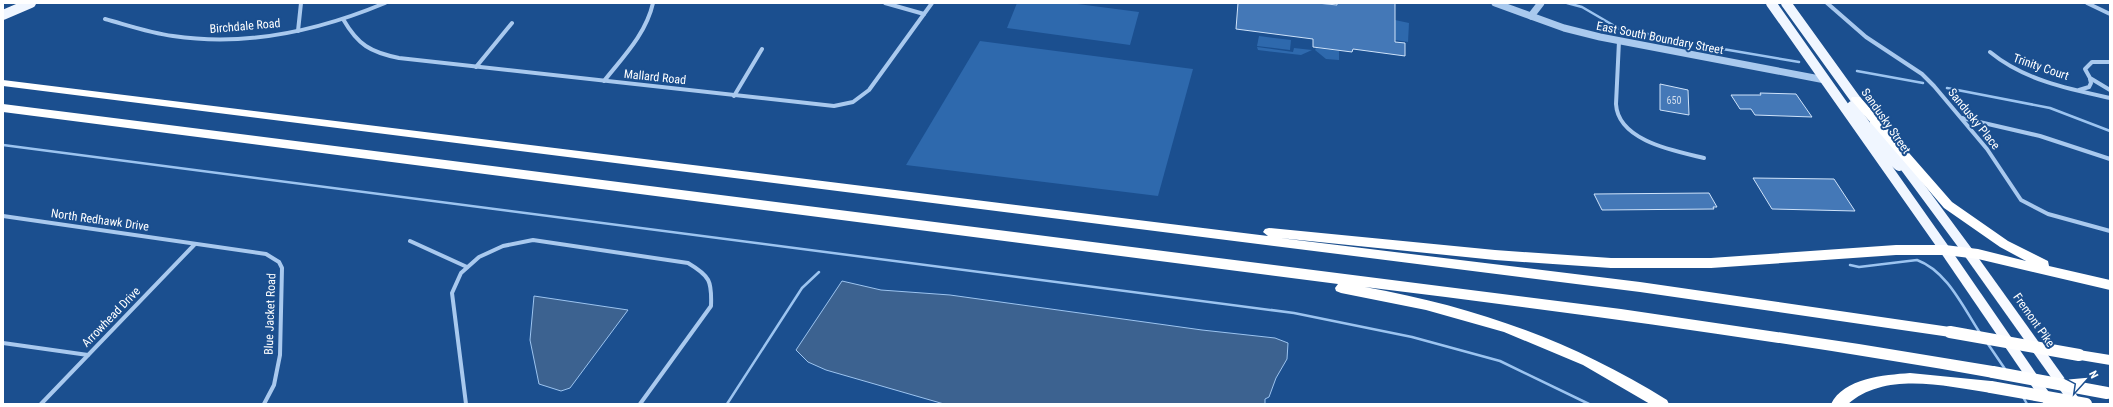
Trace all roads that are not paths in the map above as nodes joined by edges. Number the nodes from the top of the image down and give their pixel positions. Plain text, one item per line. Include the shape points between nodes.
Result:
1 (31, 3) edge
2 (301, 3) edge
3 (385, 3) edge
4 (654, 3) edge
5 (885, 3) edge
6 (932, 3) edge
7 (1495, 3) edge
8 (1541, 3) edge
9 (1771, 3) edge
10 (1786, 3) edge
11 (1827, 3) edge
12 (2087, 3) edge
13 (924, 14) junction
14 (2110, 14) edge
15 (3, 15) edge
16 (1531, 16) junction
17 (105, 19) dead end
18 (343, 19) junction
19 (512, 23) dead end
20 (298, 31) junction
21 (1619, 41) junction
22 (762, 49) dead end
23 (1990, 52) dead end
24 (2110, 62) edge
25 (476, 67) junction
26 (2090, 78) junction
27 (1825, 80) junction
28 (604, 82) junction
29 (3, 83) edge
30 (2110, 90) edge
31 (2078, 91) junction
32 (734, 96) junction
33 (2110, 98) edge
34 (1856, 99) junction
35 (3, 108) edge
36 (1961, 118) junction
37 (1704, 158) dead end
38 (2110, 158) edge
39 (1911, 177) junction
40 (1056, 214) junction
41 (3, 216) edge
42 (2110, 231) edge
43 (410, 241) dead end
44 (195, 244) junction
45 (1945, 250) junction
46 (1968, 252) junction
47 (467, 267) junction
48 (1280, 272) junction
49 (2077, 276) junction
50 (2110, 285) edge
51 (3, 343) edge
52 (88, 355) junction
53 (2110, 360) edge
54 (2109, 393) edge
55 (42, 404) edge
56 (264, 404) edge
57 (466, 404) edge
58 (640, 404) edge
59 (1662, 404) edge
60 (1838, 404) edge
61 (2051, 404) edge
62 (2076, 404) edge
63 (2086, 404) edge

1 - 15 main road
2 - 20 street
3 - 18 street, Birchdale Road
4 - 28 street via 645,26
5 - 13 street
6 - 13 street, Mallard Road
7 - 16 street, East South Boundary Street
8 - 16 street
9 - 27 main road
10 - 34 main road, Sandusky Street
11 - 36 street, Sandusky Place via 1866,37 1922,74
12 - 14 street
13 - 32 street, Mallard Road via 869,90 853,102 828,107
16 - 21 street, East South Boundary Street via 1582,33
17 - 20 street, Birchdale Road via 190,39 242,39
18 - 20 street, Birchdale Road
18 - 25 street, Mallard Road via 359,44 374,53
19 - 25 street
21 - 27 street, East South Boundary Street
21 - 37 street via 1617,112 1622,122 1634,133 1652,143
22 - 32 street
23 - 31 street, Trinity Court via 2005,65
24 - 26 street, Trinity Court via 2089,63 2085,69
25 - 28 street, Mallard Road
26 - 30 street
26 - 31 street, Trinity Court via 2089,87
27 - 39 main road via 1843,93 1888,157
27 - 45 main road
28 - 32 street, Mallard Road
29 - 40 highway
31 - 33 street
34 - 39 main road, Sandusky Street
34 - 49 highway via 1948,206 2004,244
35 - 48 highway
36 - 38 street via 2040,136
36 - 42 street, Sandusky Place via 2025,203 2048,214
39 - 46 main road, Sandusky Street
40 - 45 highway via 1495,255 1611,263 1711,263 1896,250
40 - 53 highway, bridge via 1648,288 1950,332
41 - 44 street, North Redhawk Drive
43 - 47 street
44 - 52 street, Arrowhead Drive
44 - 56 street, Blue Jacket Road via 266,254 279,262 282,268 280,355 274,385
45 - 46 highway
45 - 61 highway
46 - 49 highway
46 - 62 highway, Fremont Pike
47 - 57 street via 461,273 452,293
47 - 58 street via 479,257 503,246 533,240 688,263 702,271 712,286 712,306
48 - 54 highway, bridge via 1621,314 1852,348
48 - 59 highway via 1317,284 1452,311 1527,334 1588,360
49 - 50 highway
51 - 52 street
52 - 55 street, Arrowhead Drive
60 - 63 highway, bridge via 1849,393 1886,380 1923,379 1991,387

